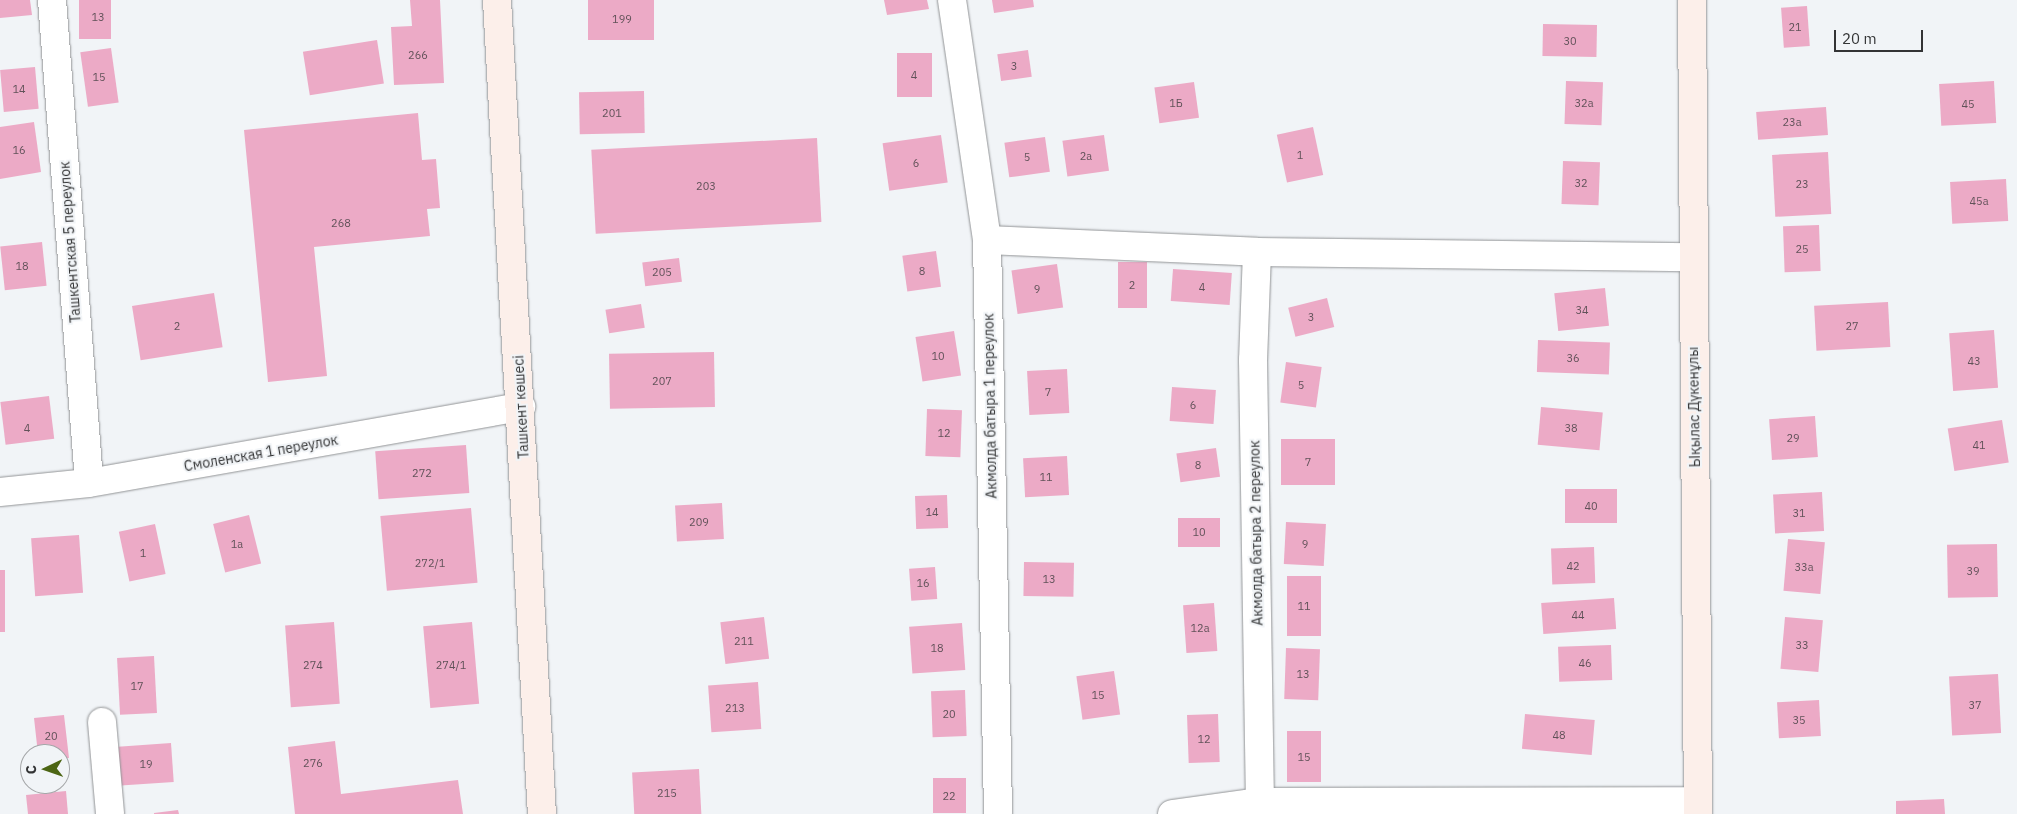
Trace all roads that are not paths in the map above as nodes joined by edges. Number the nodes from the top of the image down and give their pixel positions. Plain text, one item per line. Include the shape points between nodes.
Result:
1 (52, 0) edge
2 (497, 0) edge
3 (952, 0) edge
4 (1692, 0) edge
5 (987, 240) junction
6 (1257, 252) junction
7 (1692, 257) junction
8 (521, 407) junction
9 (89, 483) junction
10 (0, 492) edge
11 (102, 722) dead end
12 (1698, 807) edge
13 (1260, 808) edge
14 (110, 814) edge
15 (542, 814) edge
16 (998, 814) edge
17 (1172, 814) edge

1 - 9 street, Ташкентская 5 переулок
2 - 8 main road, Ташкент көшесі
3 - 5 street, Акмолда батыра 1 переулок
4 - 7 main road, Ықылас Дүкенұлы
5 - 6 street
5 - 16 street, Акмолда батыра 1 переулок
6 - 7 street
6 - 13 street, Акмолда батыра 2 переулок via 1253,360
7 - 12 main road, Ықылас Дүкенұлы
8 - 9 street, Смоленская 1 переулок
8 - 15 main road, Ташкент көшесі
9 - 10 street, Смоленская 1 переулок
11 - 14 street
12 - 13 street
13 - 17 street

